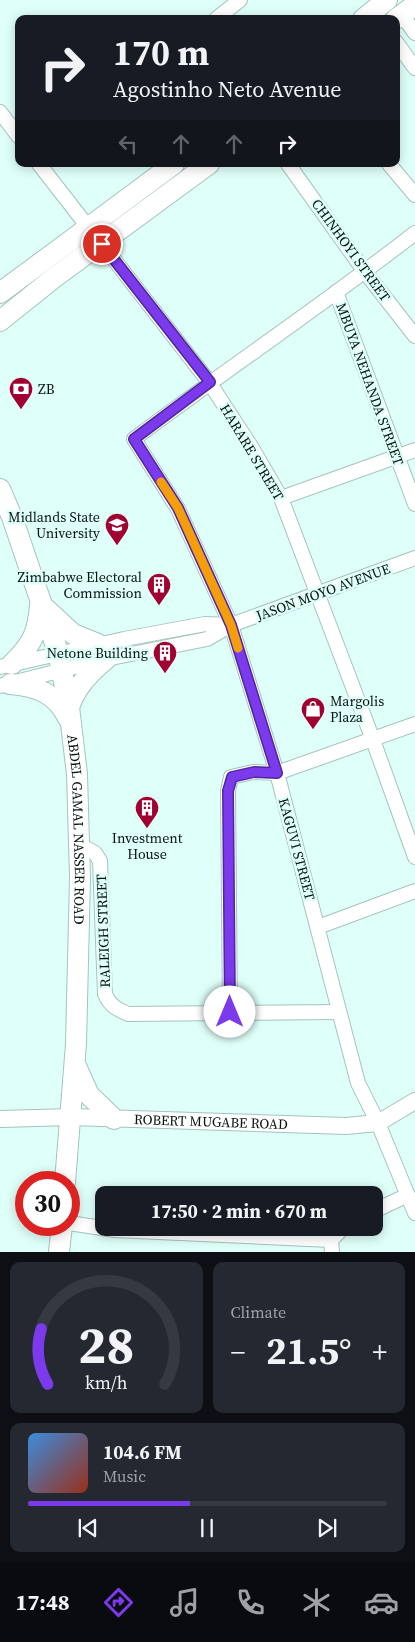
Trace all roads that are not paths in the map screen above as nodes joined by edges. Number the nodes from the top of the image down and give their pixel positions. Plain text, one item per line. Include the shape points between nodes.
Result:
1 (240, 0) edge
2 (385, 1) edge
3 (404, 13) edge
4 (221, 15) edge
5 (368, 15) edge
6 (415, 33) edge
7 (400, 47) edge
8 (415, 68) edge
9 (0, 112) edge
10 (15, 132) edge
11 (41, 167) edge
12 (170, 167) edge
13 (204, 167) edge
14 (290, 167) edge
15 (391, 167) edge
16 (415, 196) edge
17 (88, 227) junction
18 (415, 233) edge
19 (102, 244) junction
20 (365, 272) junction
21 (336, 292) junction
22 (0, 293) edge
23 (0, 321) edge
24 (415, 336) edge
25 (210, 382) junction
26 (415, 450) edge
27 (397, 458) junction
28 (0, 489) edge
29 (281, 498) junction
30 (415, 504) edge
31 (415, 558) edge
32 (318, 594) junction
33 (41, 603) junction
34 (231, 625) junction
35 (102, 651) junction
36 (60, 662) junction
37 (5, 675) edge
38 (70, 716) junction
39 (415, 724) edge
40 (373, 740) junction
41 (277, 773) junction
42 (80, 845) junction
43 (415, 858) edge
44 (415, 891) edge
45 (318, 927) junction
46 (230, 1012) junction
47 (339, 1012) junction
48 (75, 1061) junction
49 (415, 1100) edge
50 (71, 1117) junction
51 (0, 1119) edge
52 (114, 1120) junction
53 (378, 1122) junction
54 (66, 1171) edge
55 (408, 1195) junction
56 (383, 1207) edge
57 (415, 1213) edge
58 (80, 1225) edge
59 (61, 1236) edge
60 (331, 1246) edge
61 (60, 1252) edge

1 - 4 street
2 - 5 highway
3 - 6 street
7 - 8 street
9 - 10 street
11 - 17 street
12 - 17 highway
13 - 19 highway
14 - 20 street, CHINHOYI STREET
15 - 16 street
17 - 22 highway
18 - 20 street
19 - 23 highway
19 - 25 street, HARARE STREET
20 - 21 street
20 - 24 street, CHINHOYI STREET
21 - 25 street
21 - 27 street, MBUYA NEHANDA STREET
25 - 29 street, HARARE STREET
25 - 34 street, KAGUVI STREET via 134,439 178,508
26 - 27 street
27 - 29 street
27 - 30 street, MBUYA NEHANDA STREET
28 - 33 highway, ABDEL GAMAL NASSER ROAD
29 - 32 street, HARARE STREET
31 - 32 street, JASON MOYO AVENUE
32 - 34 street, JASON MOYO AVENUE
32 - 40 street, HARARE STREET
33 - 35 highway via 73,634
33 - 36 highway, ABDEL GAMAL NASSER ROAD
33 - 37 highway via 38,628 27,650
34 - 35 street, JASON MOYO AVENUE via 207,639
34 - 41 street, KAGUVI STREET
35 - 36 street, JASON MOYO AVENUE
35 - 36 street, JASON MOYO AVENUE
35 - 38 highway via 74,694
36 - 37 street
36 - 37 street
36 - 38 highway, ABDEL GAMAL NASSER ROAD
37 - 38 highway via 51,696
38 - 42 highway, ABDEL GAMAL NASSER ROAD
39 - 40 street
40 - 41 street
40 - 43 street, HARARE STREET
41 - 45 street, KAGUVI STREET
41 - 46 street via 254,772 232,777 228,791
42 - 46 street, RALEIGH STREET via 95,853 100,861 104,994 108,1002 128,1014
42 - 48 highway, ABDEL GAMAL NASSER ROAD
44 - 45 street
45 - 47 street, KAGUVI STREET
46 - 47 street, RALEIGH STREET
47 - 53 street, KAGUVI STREET via 358,1083
48 - 50 highway, ABDEL GAMAL NASSER ROAD
48 - 52 highway via 89,1095
49 - 53 main road, ROBERT MUGABE ROAD
50 - 51 main road, ROBERT MUGABE ROAD
50 - 52 main road, ROBERT MUGABE ROAD
50 - 54 highway, ABDEL GAMAL NASSER ROAD
52 - 53 main road, ROBERT MUGABE ROAD via 323,1127
53 - 55 street, KAGUVI STREET
55 - 56 street
55 - 57 street, KAGUVI STREET
58 - 60 street
59 - 61 highway

